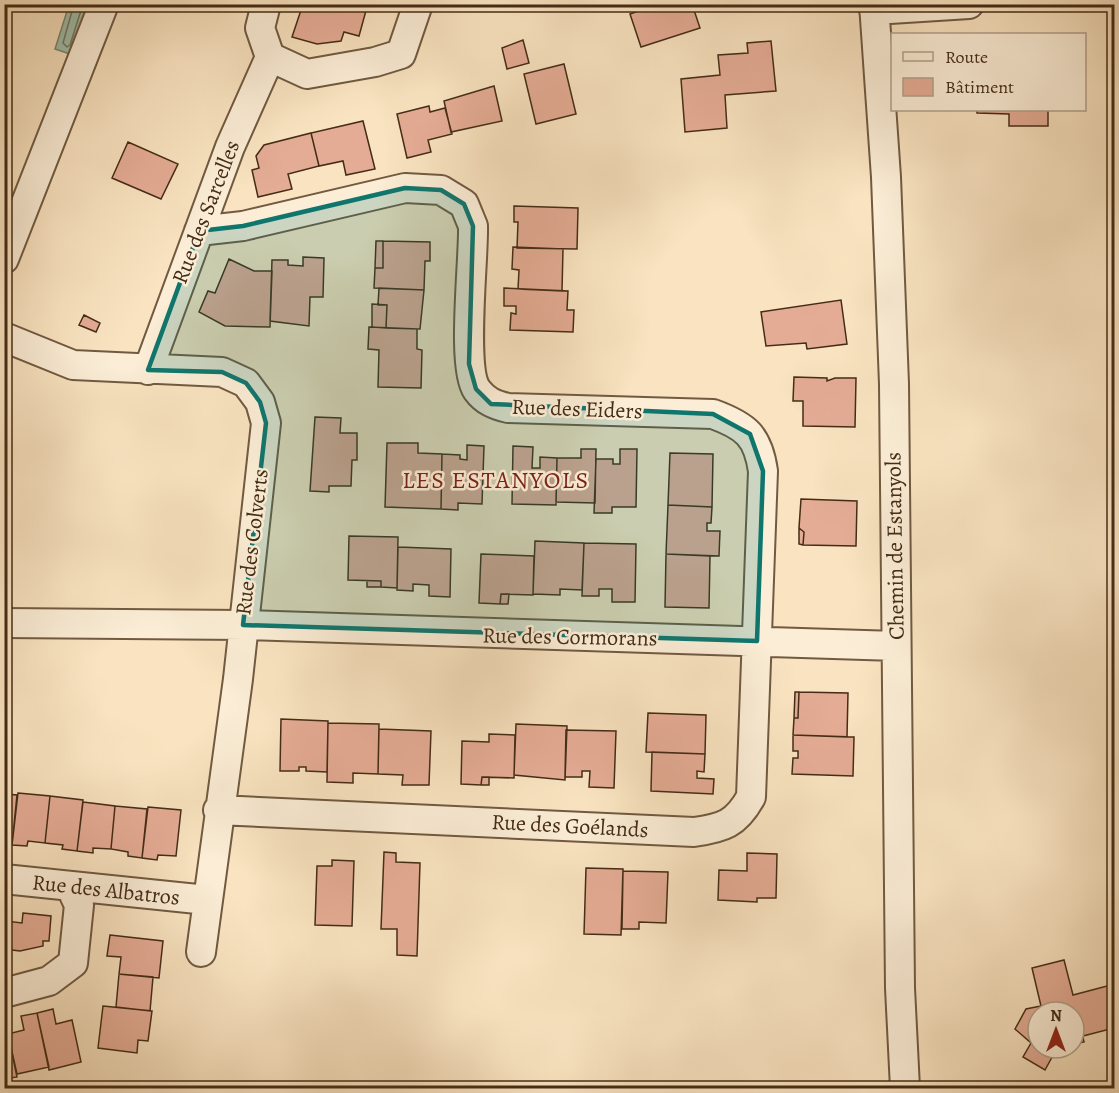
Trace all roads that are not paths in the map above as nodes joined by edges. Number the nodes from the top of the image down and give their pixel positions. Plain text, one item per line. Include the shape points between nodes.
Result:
1 (104, 4) edge
2 (266, 4) edge
3 (418, 4) edge
4 (969, 4) edge
5 (874, 7) edge
6 (270, 57) junction
7 (199, 231) junction
8 (4, 259) edge
9 (4, 337) edge
10 (148, 370) junction
11 (4, 623) edge
12 (243, 625) junction
13 (757, 641) junction
14 (896, 646) junction
15 (218, 810) junction
16 (4, 879) edge
17 (70, 886) junction
18 (207, 900) junction
19 (201, 952) dead end
20 (4, 993) edge
21 (905, 1089) edge

1 - 8 street
2 - 6 street via 260,28
3 - 6 street via 401,54 307,74
4 - 5 street
5 - 14 street, Chemin de Estanyols via 894,384
6 - 7 street, Rue des Sarcelles via 230,147
7 - 10 street, Rue des Sarcelles
7 - 13 street, Rue des Eiders via 243,226 405,188 441,190 464,204 472,225 473,244 469,364 476,389 491,404 508,408 713,414 734,421 750,434 760,450 763,471
9 - 10 street, Rue des Colverts via 73,365
10 - 12 street, Rue des Colverts via 222,372 246,383 260,402 266,423
11 - 12 street, Rue des Cormorans
12 - 13 street, Rue des Cormorans
12 - 15 street, Rue des Colverts
13 - 14 street, Rue des Cormorans
13 - 15 street, Rue des Goélands via 751,797 741,815 716,829 682,832
14 - 21 street, Chemin de Estanyols
15 - 18 street, Rue des Colverts
16 - 17 street, Rue des Albatros
17 - 18 street, Rue des Albatros
17 - 20 street via 79,905 73,963 49,981
18 - 19 street, Rue des Colverts

